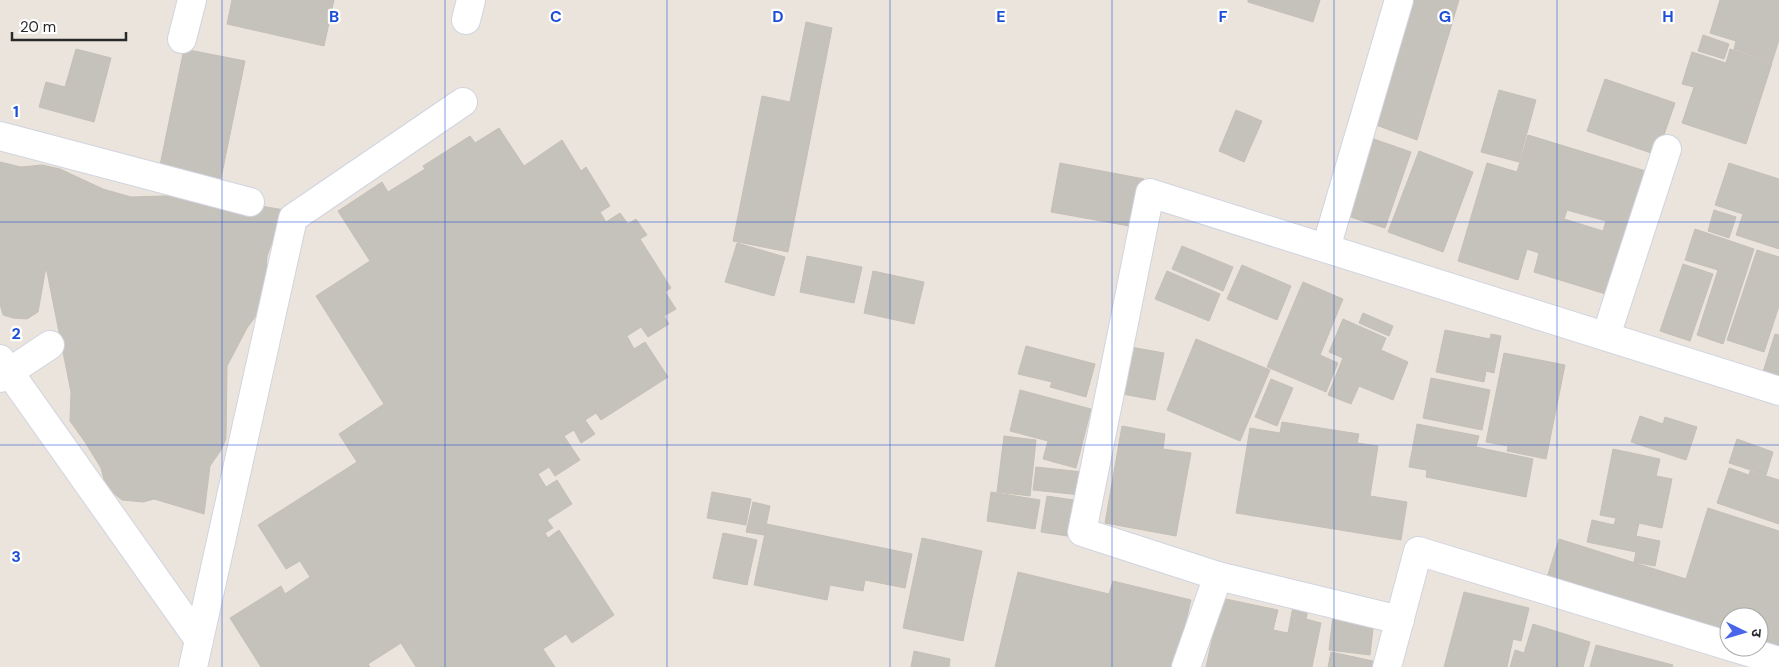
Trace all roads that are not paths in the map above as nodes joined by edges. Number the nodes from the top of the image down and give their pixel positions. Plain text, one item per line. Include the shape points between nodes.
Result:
1 (192, 0) edge
2 (1399, 0) edge
3 (182, 39) dead end
4 (463, 102) dead end
5 (0, 136) edge
6 (1667, 149) dead end
7 (250, 202) dead end
8 (1326, 248) junction
9 (1606, 336) junction
10 (50, 345) dead end
11 (3, 370) edge
12 (1779, 391) edge
13 (1218, 576) junction
14 (1400, 620) junction
15 (199, 640) junction
16 (1719, 644) edge
17 (1763, 657) edge
18 (1779, 662) edge
19 (193, 667) edge
20 (1186, 667) edge
21 (1387, 667) edge

1 - 3 street
2 - 8 street
4 - 15 street via 293,218
5 - 7 street
6 - 9 street
8 - 9 street
8 - 13 street via 1150,192 1082,532
9 - 12 street
10 - 11 street
11 - 15 street
13 - 14 street
13 - 20 street
14 - 16 street via 1418,552
14 - 21 street
15 - 19 street
17 - 18 street

